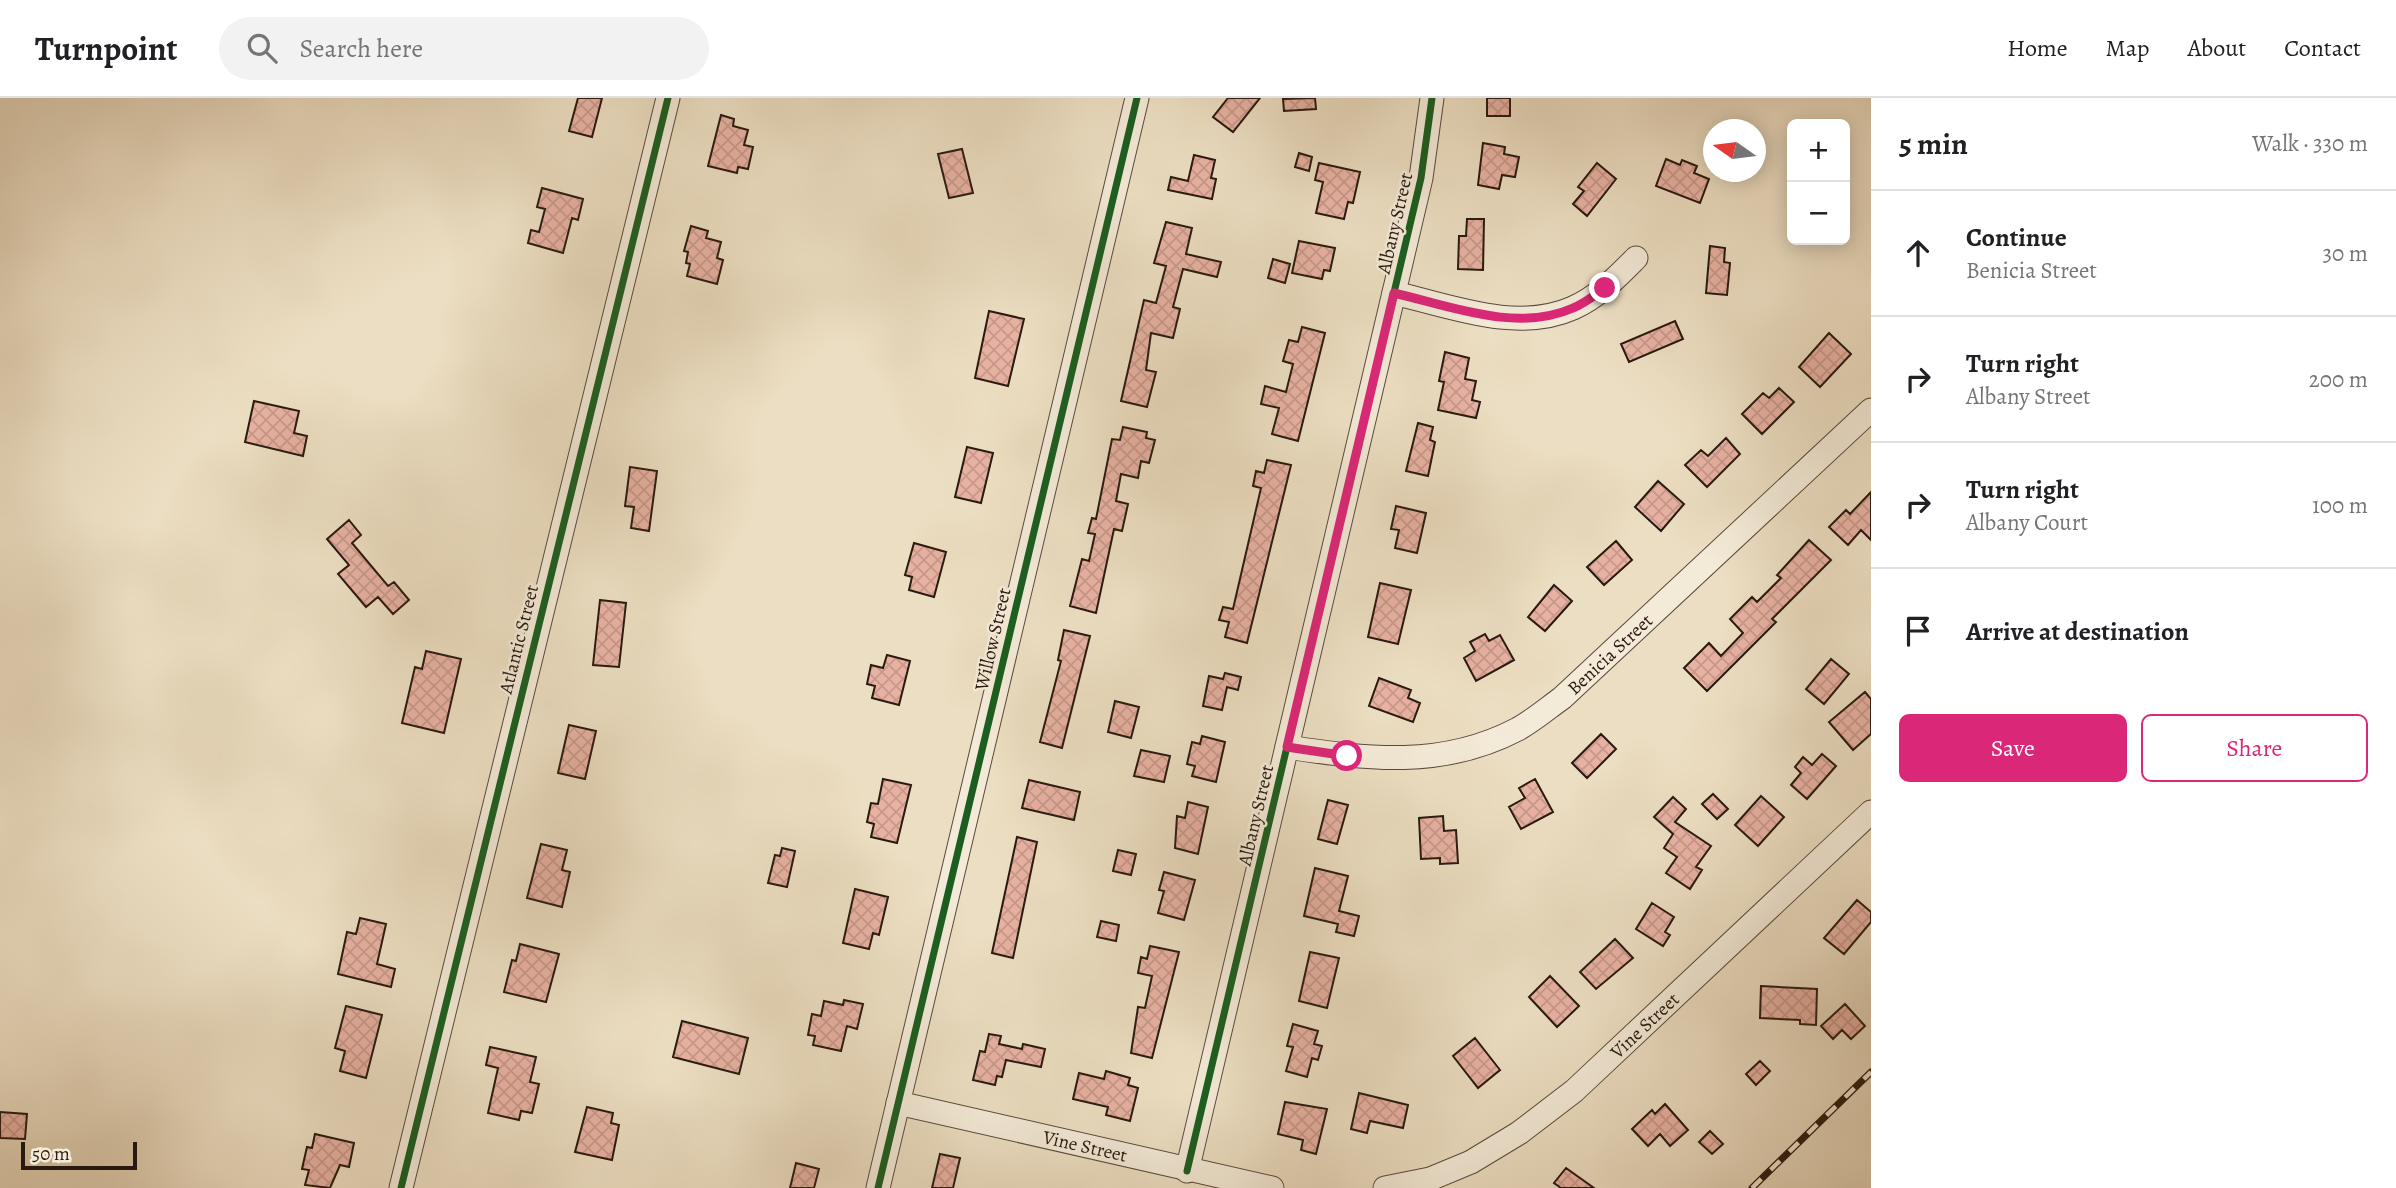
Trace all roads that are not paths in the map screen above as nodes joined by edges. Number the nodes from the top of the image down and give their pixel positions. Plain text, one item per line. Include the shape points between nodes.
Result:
1 (668, 98) edge
2 (1137, 98) edge
3 (1432, 98) edge
4 (1636, 258) dead end
5 (1394, 293) junction
6 (1871, 410) edge
7 (1287, 747) junction
8 (1871, 813) edge
9 (898, 1103) junction
10 (1187, 1171) junction
11 (401, 1188) edge
12 (878, 1188) edge
13 (1272, 1188) edge
14 (1385, 1188) edge

1 - 11 street, Atlantic Street
2 - 9 street, Willow Street
3 - 5 street, Albany Street via 1422,178
4 - 5 street via 1584,302 1542,317 1510,319
5 - 7 street, Albany Street
6 - 7 street, Benicia Street via 1562,698 1519,728 1480,745 1388,760
7 - 10 street, Albany Street
8 - 14 street, Vine Street via 1574,1091 1471,1162 1430,1179
9 - 10 street, Vine Street
9 - 12 street, Willow Street
10 - 13 street, Vine Street

